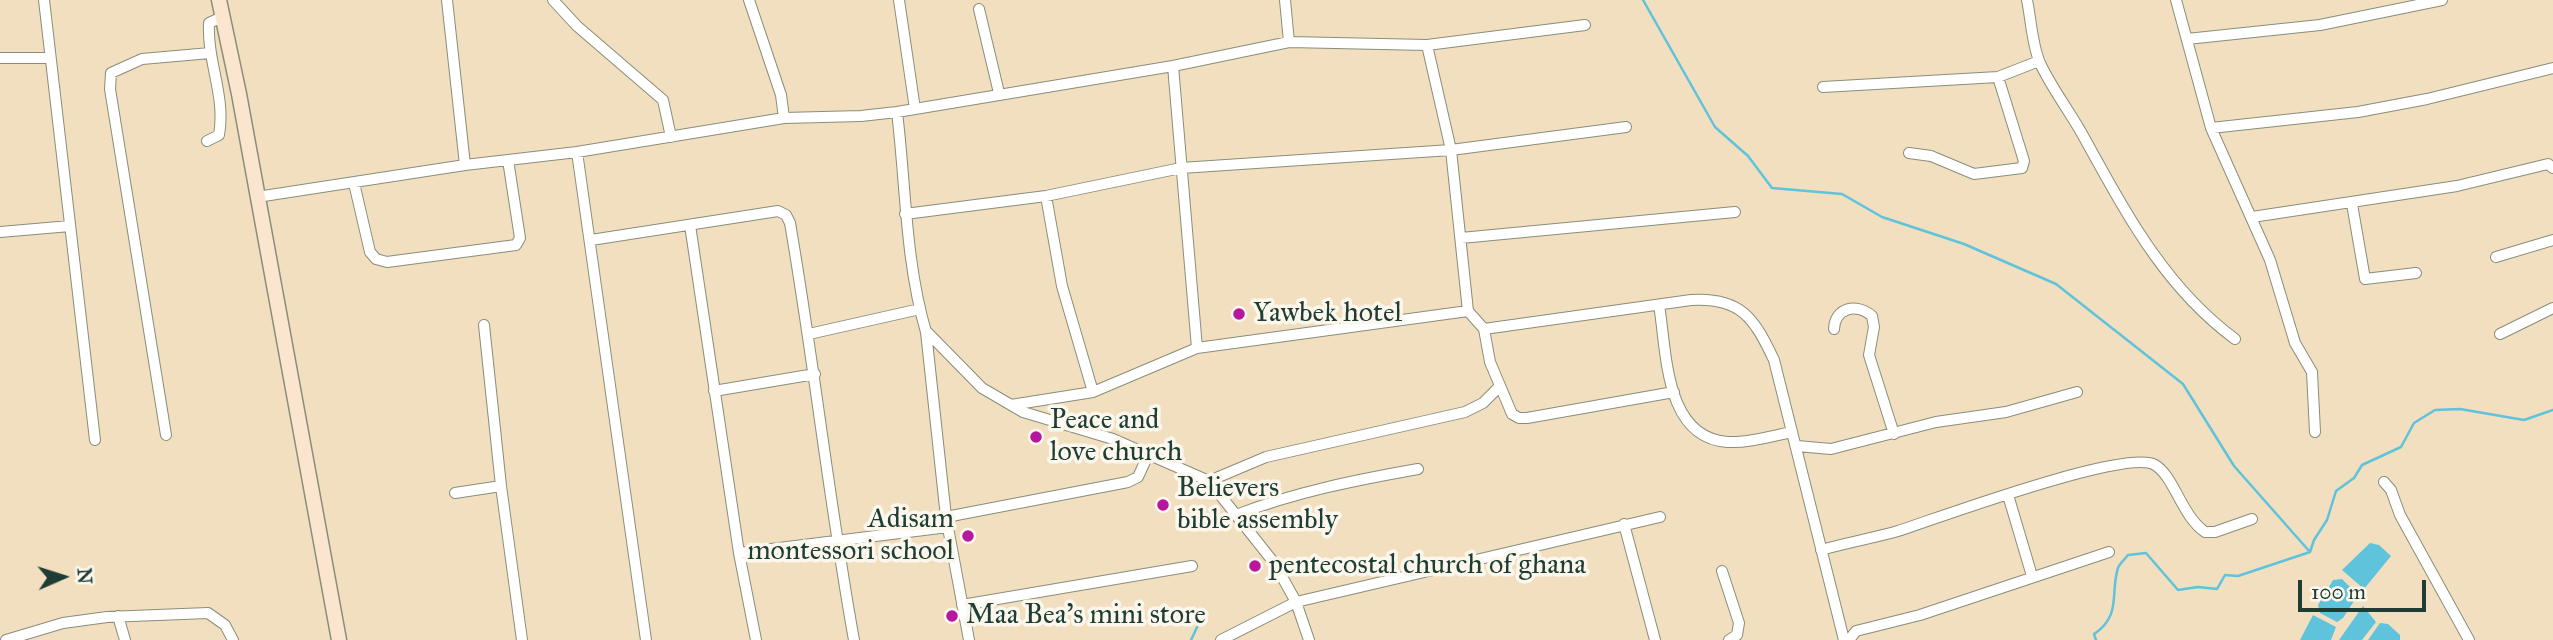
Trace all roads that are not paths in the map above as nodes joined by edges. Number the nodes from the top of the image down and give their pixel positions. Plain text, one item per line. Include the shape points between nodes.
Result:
1 (44, 0) edge
2 (219, 0) edge
3 (447, 0) edge
4 (553, 0) edge
5 (749, 0) edge
6 (899, 0) edge
7 (1285, 0) edge
8 (2027, 0) edge
9 (2176, 0) edge
10 (2442, 0) edge
11 (979, 9) dead end
12 (222, 17) junction
13 (1585, 25) dead end
14 (2187, 39) junction
15 (1289, 42) junction
16 (1427, 45) junction
17 (210, 53) junction
18 (0, 58) edge
19 (50, 58) junction
20 (2039, 61) junction
21 (1173, 66) junction
22 (2553, 68) edge
23 (1998, 77) junction
24 (1824, 87) dead end
25 (239, 93) junction
26 (999, 93) junction
27 (222, 99) junction
28 (915, 109) junction
29 (898, 112) junction
30 (784, 118) junction
31 (1626, 127) dead end
32 (2211, 128) junction
33 (671, 137) junction
34 (207, 141) dead end
35 (1451, 150) junction
36 (577, 152) junction
37 (1909, 153) dead end
38 (508, 160) junction
39 (465, 165) junction
40 (1181, 168) junction
41 (2553, 168) edge
42 (354, 183) junction
43 (1046, 196) junction
44 (257, 197) junction
45 (2352, 204) junction
46 (1735, 212) dead end
47 (905, 214) junction
48 (2252, 217) junction
49 (690, 225) junction
50 (70, 226) junction
51 (0, 232) edge
52 (1461, 238) junction
53 (591, 240) junction
54 (2553, 240) edge
55 (2496, 257) dead end
56 (2416, 273) dead end
57 (1659, 305) junction
58 (2553, 308) edge
59 (920, 309) junction
60 (1468, 311) junction
61 (484, 325) dead end
62 (1484, 328) junction
63 (1834, 329) dead end
64 (926, 332) junction
65 (809, 334) junction
66 (2500, 334) dead end
67 (2235, 338) dead end
68 (1197, 348) junction
69 (815, 374) junction
70 (1499, 387) junction
71 (715, 391) junction
72 (1093, 392) junction
73 (1674, 392) junction
74 (2077, 392) dead end
75 (1011, 405) junction
76 (1792, 432) junction
77 (2315, 432) dead end
78 (1895, 434) junction
79 (166, 435) dead end
80 (95, 440) dead end
81 (1797, 446) junction
82 (1149, 453) junction
83 (1418, 469) dead end
84 (1209, 481) junction
85 (2384, 482) dead end
86 (501, 486) junction
87 (455, 493) dead end
88 (2008, 495) junction
89 (1236, 514) junction
90 (1660, 517) dead end
91 (2252, 519) dead end
92 (947, 522) junction
93 (1624, 524) junction
94 (836, 540) junction
95 (1821, 550) junction
96 (2109, 552) dead end
97 (739, 553) junction
98 (1192, 566) dead end
99 (1722, 571) dead end
100 (2032, 576) junction
101 (1296, 602) junction
102 (962, 605) junction
103 (118, 616) junction
104 (1840, 625) junction
105 (0, 630) edge
106 (1856, 631) junction
107 (4, 640) edge
108 (125, 640) edge
109 (233, 640) edge
110 (339, 640) edge
111 (522, 640) edge
112 (646, 640) edge
113 (756, 640) edge
114 (854, 640) edge
115 (970, 640) edge
116 (1221, 640) edge
117 (1309, 640) edge
118 (1656, 640) edge
119 (1729, 640) edge
120 (1847, 640) edge
121 (2469, 640) edge

1 - 19 street
2 - 12 street
3 - 39 street
4 - 33 street via 663,100
5 - 30 street via 778,84
6 - 28 street
7 - 15 street
8 - 20 street
9 - 14 street
10 - 14 street via 2320,25
11 - 26 street
12 - 17 street via 209,23
12 - 25 street
13 - 16 street
14 - 32 street
15 - 16 street
15 - 21 street
16 - 35 street
17 - 27 street
17 - 79 street via 142,59 111,73
18 - 19 street
19 - 50 street
20 - 23 street
20 - 67 street via 2117,201 2150,250 2204,314
21 - 26 street
21 - 40 street
22 - 32 street via 2399,104
23 - 24 street
23 - 37 street via 2024,161 2022,168 1974,174 1931,156
25 - 27 street
25 - 44 street
26 - 28 street
27 - 34 street via 219,135
28 - 29 street
29 - 30 street
29 - 47 street
30 - 33 street
31 - 35 street
32 - 48 street
33 - 36 street
35 - 40 street
35 - 52 street
36 - 38 street
36 - 53 street
38 - 39 street
38 - 42 street via 520,238 516,245 398,261 376,259 370,252
39 - 42 street
40 - 43 street
40 - 68 street
41 - 45 street via 2548,164
42 - 44 street
43 - 47 street
43 - 72 street via 1062,286
44 - 110 street
45 - 48 street
45 - 56 street via 2365,279
46 - 52 street
47 - 59 street
48 - 77 street via 2295,344 2312,372
49 - 53 street
49 - 65 street via 778,211 786,215
49 - 71 street
50 - 51 street
50 - 80 street
52 - 60 street
53 - 112 street
54 - 55 street
57 - 62 street
57 - 73 street
57 - 76 street via 1717,299 1737,305 1762,334 1774,360
58 - 66 street
59 - 64 street
59 - 65 street
60 - 62 street
60 - 68 street
61 - 86 street
62 - 70 street
63 - 78 street via 1834,320 1842,311 1856,308 1872,316 1869,355
64 - 75 street via 962,371
64 - 92 street
65 - 69 street
68 - 72 street
69 - 71 street
69 - 94 street
70 - 73 street via 1512,414 1519,418
70 - 84 street via 1465,412 1266,457
71 - 97 street
72 - 75 street
73 - 76 street via 1689,425 1707,437 1728,442
74 - 78 street via 2006,412 1936,422
75 - 82 street
76 - 81 street
78 - 81 street via 1831,449
81 - 95 street
82 - 84 street
82 - 92 street via 1138,477 1128,482
83 - 89 street via 1339,483
84 - 89 street
85 - 121 street
86 - 87 street
86 - 111 street
88 - 91 street via 2105,466 2145,462 2164,474 2181,505 2205,532 2216,533
88 - 95 street via 1895,532
88 - 100 street
89 - 101 street via 1275,564
90 - 93 street
92 - 94 street
92 - 102 street
93 - 101 street
93 - 118 street
94 - 97 street
94 - 114 street
95 - 104 street
96 - 100 street
97 - 113 street
98 - 102 street
99 - 119 street via 1739,623 1737,635
100 - 106 street via 1920,615
101 - 116 street
101 - 117 street
102 - 115 street
103 - 107 street via 63,623
103 - 108 street
103 - 109 street via 208,613 225,625
104 - 106 street
104 - 120 street
105 - 107 street
106 - 120 street

